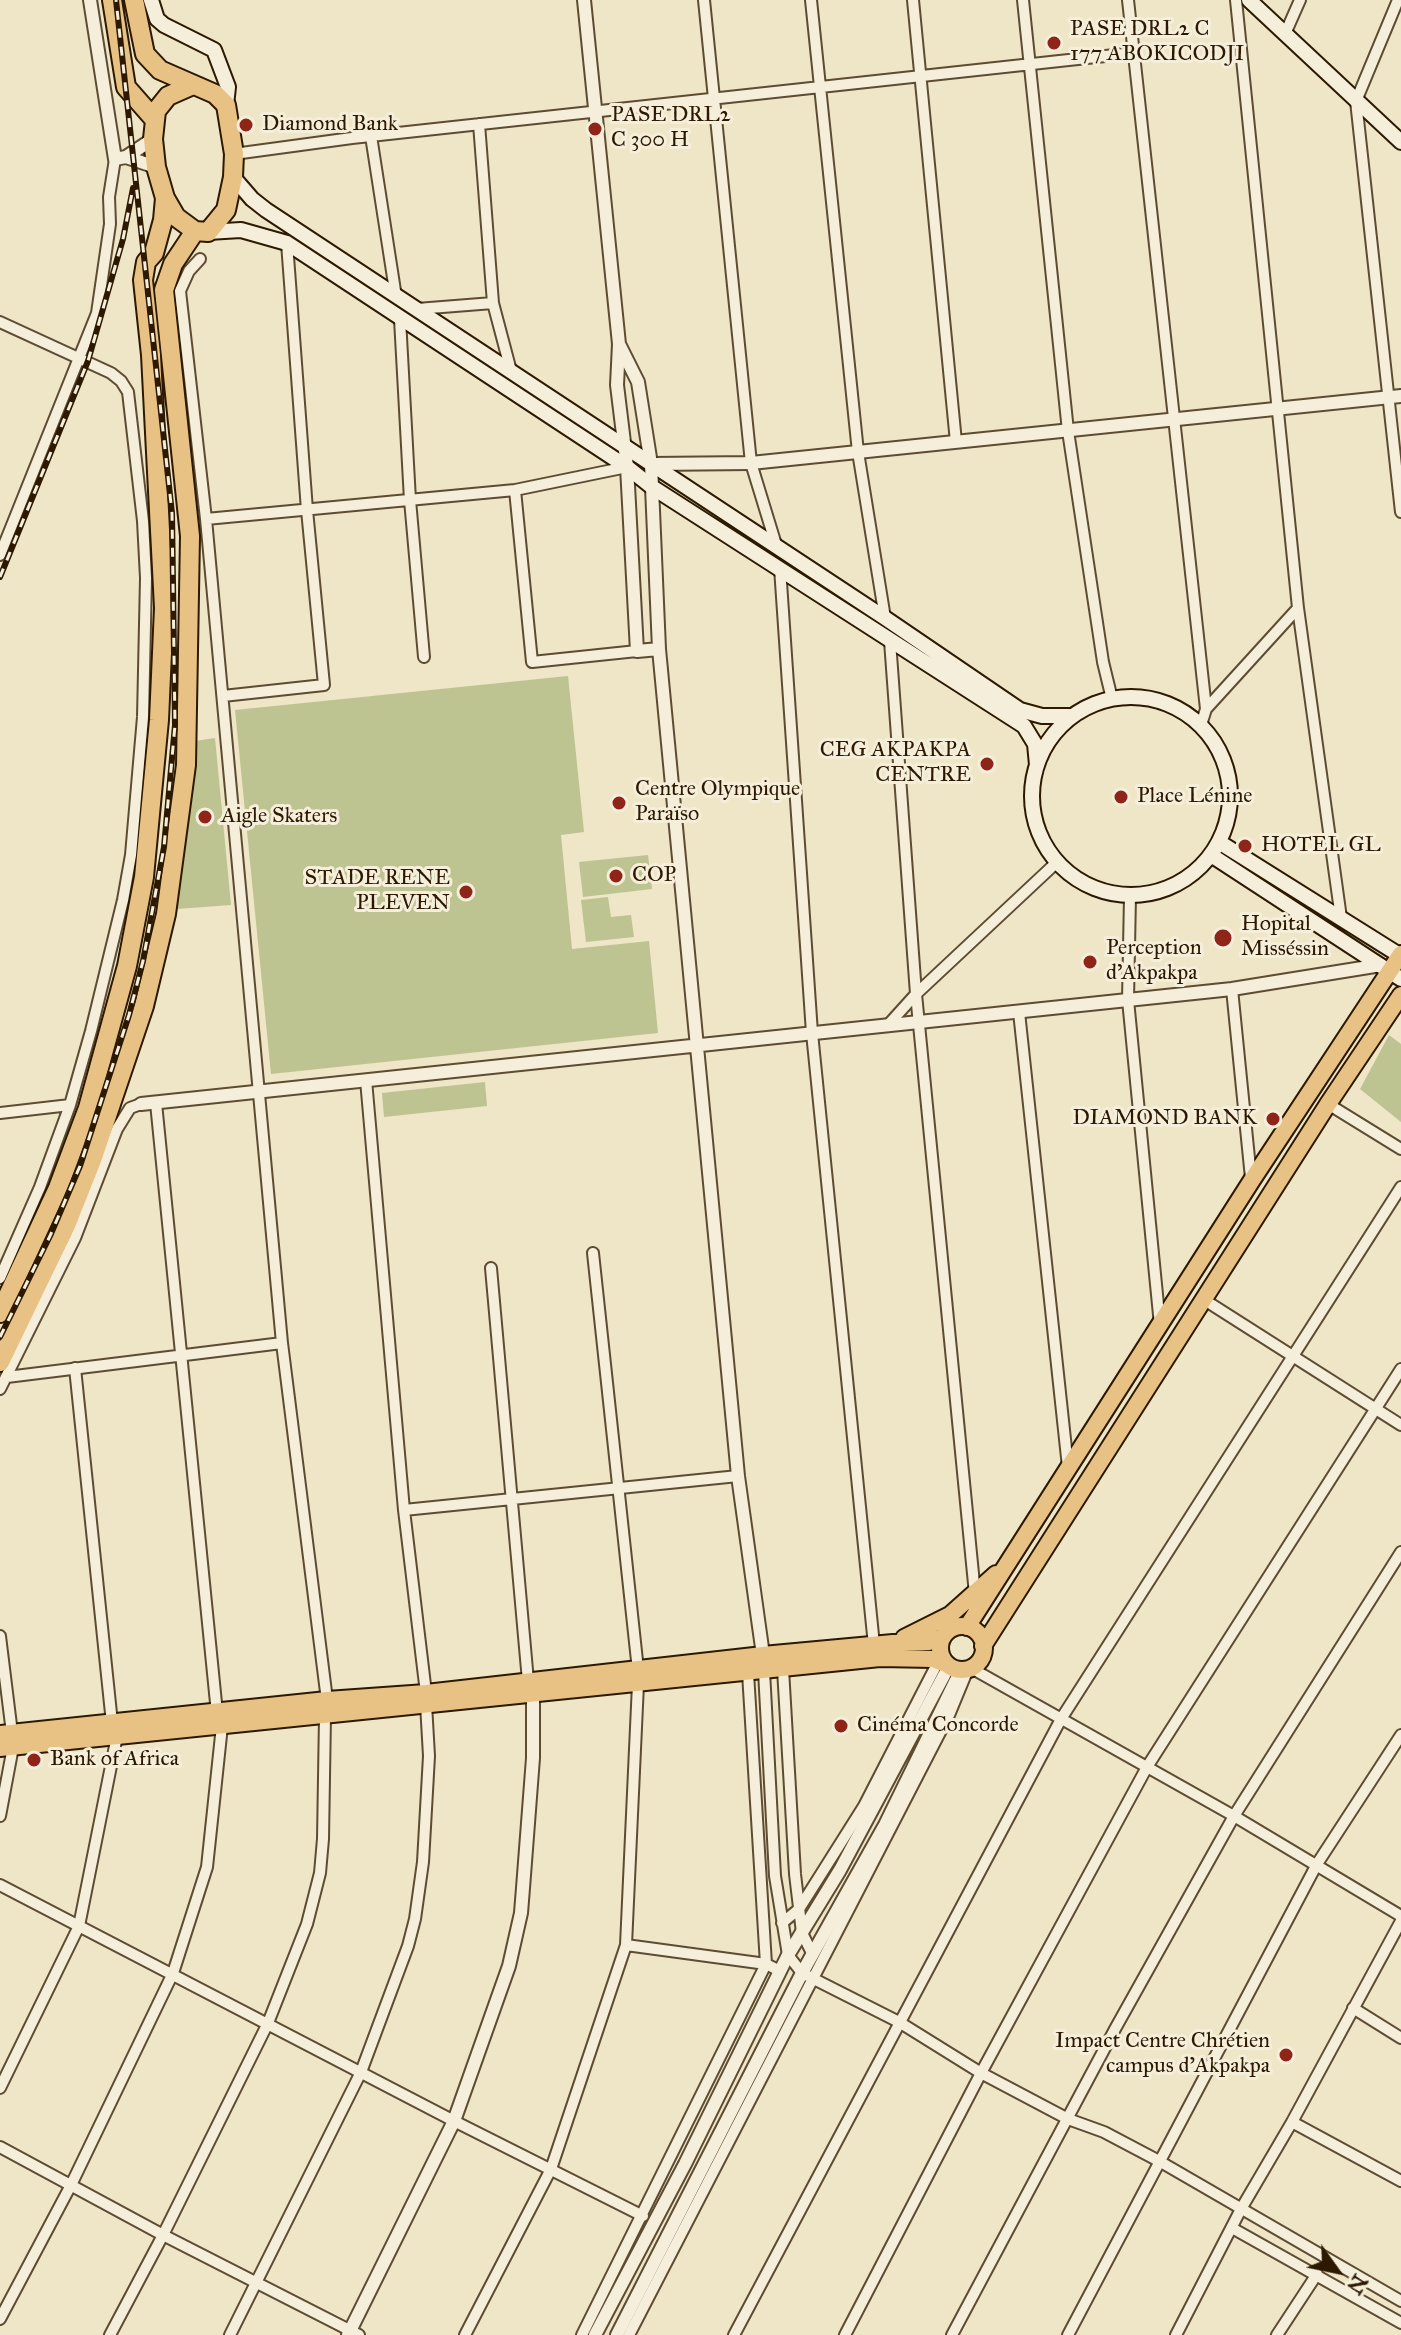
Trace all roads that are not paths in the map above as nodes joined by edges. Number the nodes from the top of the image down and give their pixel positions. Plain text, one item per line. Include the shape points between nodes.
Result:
1 (90, 0) edge
2 (112, 0) edge
3 (134, 0) edge
4 (151, 0) edge
5 (584, 0) edge
6 (704, 0) edge
7 (811, 0) edge
8 (913, 0) edge
9 (1023, 0) edge
10 (1128, 0) edge
11 (1236, 0) edge
12 (1249, 0) edge
13 (1300, 0) edge
14 (1398, 0) edge
15 (1285, 34) junction
16 (214, 50) junction
17 (1133, 53) junction
18 (1030, 64) junction
19 (921, 76) junction
20 (193, 85) junction
21 (820, 87) junction
22 (714, 98) junction
23 (1356, 101) junction
24 (226, 105) junction
25 (595, 112) junction
26 (155, 120) junction
27 (479, 124) junction
28 (371, 136) junction
29 (153, 139) junction
30 (1401, 142) edge
31 (234, 154) junction
32 (121, 158) junction
33 (156, 167) junction
34 (233, 177) junction
35 (165, 198) junction
36 (201, 232) junction
37 (287, 243) junction
38 (200, 259) dead end
39 (396, 297) junction
40 (493, 303) junction
41 (415, 310) junction
42 (400, 319) junction
43 (0, 322) edge
44 (619, 344) junction
45 (80, 357) junction
46 (511, 373) junction
47 (1394, 397) edge
48 (1278, 409) junction
49 (1174, 420) junction
50 (1068, 431) junction
51 (956, 442) junction
52 (625, 448) junction
53 (858, 452) junction
54 (751, 463) junction
55 (651, 464) junction
56 (627, 467) junction
57 (652, 487) junction
58 (515, 490) junction
59 (410, 500) junction
60 (307, 510) junction
61 (1401, 512) edge
62 (206, 519) junction
63 (777, 548) junction
64 (0, 555) edge
65 (780, 568) junction
66 (1298, 608) junction
67 (885, 618) junction
68 (890, 641) junction
69 (659, 649) junction
70 (637, 651) junction
71 (424, 657) dead end
72 (223, 696) junction
73 (1112, 699) junction
74 (1206, 709) junction
75 (1073, 716) junction
76 (1201, 725) junction
77 (1037, 765) junction
78 (1219, 842) junction
79 (1211, 855) junction
80 (1056, 863) junction
81 (1130, 896) junction
82 (1341, 918) junction
83 (1401, 955) edge
84 (1390, 972) edge
85 (1232, 989) junction
86 (916, 994) junction
87 (1401, 995) edge
88 (1128, 1000) junction
89 (1019, 1012) junction
90 (919, 1022) junction
91 (888, 1025) junction
92 (812, 1033) junction
93 (697, 1046) junction
94 (366, 1080) junction
95 (261, 1092) junction
96 (156, 1103) junction
97 (141, 1104) joint
98 (1328, 1104) junction
99 (70, 1105) junction
100 (0, 1113) edge
101 (1401, 1149) edge
102 (1252, 1180) junction
103 (1401, 1187) edge
104 (593, 1253) dead end
105 (491, 1268) dead end
106 (0, 1278) edge
107 (1203, 1299) junction
108 (0, 1313) edge
109 (1160, 1327) junction
110 (282, 1343) junction
111 (182, 1356) junction
112 (1293, 1356) junction
113 (75, 1368) junction
114 (3, 1369) edge
115 (1401, 1369) edge
116 (0, 1389) edge
117 (1376, 1409) junction
118 (1401, 1425) edge
119 (1068, 1471) junction
120 (738, 1476) junction
121 (618, 1488) junction
122 (512, 1499) junction
123 (404, 1510) junction
124 (1022, 1543) junction
125 (1401, 1552) edge
126 (975, 1594) junction
127 (967, 1627) junction
128 (0, 1636) edge
129 (943, 1637) junction
130 (893, 1643) junction
131 (874, 1645) junction
132 (983, 1646) junction
133 (956, 1666) junction
134 (759, 1667) junction
135 (783, 1669) junction
136 (638, 1677) junction
137 (530, 1687) junction
138 (426, 1698) junction
139 (326, 1708) junction
140 (1061, 1719) junction
141 (219, 1720) junction
142 (115, 1730) junction
143 (1401, 1735) edge
144 (6, 1741) edge
145 (1147, 1767) junction
146 (0, 1816) edge
147 (1234, 1816) junction
148 (1317, 1864) junction
149 (0, 1885) edge
150 (799, 1909) junction
151 (1401, 1919) edge
152 (782, 1923) junction
153 (79, 1926) junction
154 (802, 1933) junction
155 (626, 1945) junction
156 (788, 1955) junction
157 (813, 1955) junction
158 (766, 1964) junction
159 (780, 1971) junction
160 (173, 1973) junction
161 (807, 1976) junction
162 (1353, 2008) junction
163 (899, 2022) junction
164 (268, 2023) junction
165 (1401, 2038) edge
166 (361, 2072) junction
167 (981, 2073) junction
168 (0, 2088) edge
169 (1068, 2119) junction
170 (454, 2121) junction
171 (1292, 2122) junction
172 (0, 2147) edge
173 (1159, 2161) junction
174 (551, 2169) junction
175 (1401, 2181) edge
176 (71, 2185) junction
177 (1241, 2209) junction
178 (643, 2216) junction
179 (1232, 2228) junction
180 (163, 2235) junction
181 (1317, 2274) junction
182 (258, 2283) junction
183 (1401, 2301) edge
184 (0, 2319) edge
185 (1401, 2323) edge
186 (352, 2333) edge
187 (110, 2335) edge
188 (230, 2335) edge
189 (465, 2335) edge
190 (582, 2335) edge
191 (595, 2335) edge
192 (617, 2335) edge
193 (629, 2335) edge
194 (734, 2335) edge
195 (845, 2335) edge
196 (952, 2335) edge
197 (1068, 2335) edge
198 (1176, 2335) edge
199 (1277, 2335) edge

1 - 32 street
2 - 26 highway via 126,87
3 - 20 highway via 145,54 160,70
4 - 16 main road via 164,25
5 - 25 street
6 - 22 street
7 - 21 street
8 - 19 street
9 - 18 street
10 - 17 street
11 - 48 street
12 - 15 main road
13 - 15 street
14 - 23 street
15 - 23 main road
16 - 20 main road via 215,72
16 - 24 main road via 228,87
17 - 18 street
17 - 49 street
18 - 19 street
18 - 50 street
19 - 21 street
19 - 51 street
20 - 24 highway
20 - 26 highway via 168,96
21 - 22 street
21 - 53 street
22 - 25 street
22 - 54 street
23 - 30 main road
23 - 47 street
24 - 31 highway
25 - 27 street
25 - 44 street
26 - 29 highway
27 - 28 street
27 - 40 street
28 - 31 street
28 - 39 street
29 - 32 street
29 - 33 highway
31 - 34 highway
32 - 33 street
32 - 45 street via 109,197 97,313
33 - 35 highway
34 - 36 highway via 226,210
34 - 39 main road via 266,210
35 - 36 highway via 176,217
35 - 108 highway via 160,238 143,280 164,608 144,877 127,966 88,1108
36 - 37 main road via 241,230
36 - 114 highway via 173,264 164,290 190,536 186,765 166,914 144,1006 92,1160
37 - 42 main road
37 - 60 street
38 - 62 street via 180,291
39 - 41 main road
40 - 41 street
40 - 46 street
41 - 46 main road
42 - 56 main road
42 - 59 street
43 - 45 street
44 - 52 street via 617,385
44 - 55 street via 638,382
45 - 64 street
45 - 99 street via 111,373 128,392 146,578 143,717 131,855 110,958
46 - 52 main road
47 - 48 street
47 - 61 street
48 - 49 street
48 - 66 street
49 - 50 street
49 - 74 street
50 - 51 street
50 - 73 street
51 - 53 street
52 - 55 main road
52 - 56 street
53 - 54 street
53 - 67 street
54 - 55 street
54 - 63 street
55 - 57 street
55 - 63 main road
56 - 57 main road
56 - 58 street
56 - 70 street
57 - 65 main road
57 - 69 street
58 - 59 street
58 - 70 street via 532,662
59 - 60 street
59 - 71 street
60 - 62 street
60 - 72 street via 324,685
62 - 72 street
63 - 67 main road
65 - 68 main road
65 - 92 street
66 - 74 street
66 - 82 street
67 - 75 main road via 1020,710
68 - 77 main road via 1024,726 1035,744
68 - 86 street
69 - 70 street
69 - 93 street
72 - 95 street
73 - 75 main road
73 - 76 main road via 1160,701
74 - 76 street
75 - 77 main road via 1052,736
76 - 78 main road via 1219,750 1229,780 1229,810
77 - 80 main road via 1034,818
78 - 79 main road
78 - 82 main road
79 - 81 main road via 1176,885
79 - 84 main road
80 - 81 main road via 1089,887
80 - 86 street
81 - 88 street
82 - 83 main road
83 - 84 main road
84 - 85 street
84 - 102 main road
85 - 88 street
85 - 102 street
86 - 90 street
86 - 91 street
87 - 98 main road
88 - 89 street
88 - 109 street
89 - 90 street
89 - 119 street
90 - 91 street
90 - 126 street
91 - 92 street
92 - 93 street
92 - 131 street
93 - 94 street
93 - 120 street
94 - 95 street
94 - 123 street
95 - 96 street
95 - 110 street
96 - 97 street
96 - 111 street
97 - 114 street via 130,1108 117,1129 75,1238
98 - 101 street
98 - 107 main road
99 - 100 street
99 - 106 street
102 - 109 main road
103 - 112 street
104 - 121 street
105 - 122 street
107 - 112 street
107 - 132 main road
109 - 119 main road
110 - 111 street
110 - 139 street
111 - 113 street
111 - 141 street
112 - 117 street
112 - 140 street
113 - 114 street
113 - 142 street
114 - 116 street
115 - 117 street
117 - 118 street
117 - 145 street
119 - 124 main road
120 - 121 street
120 - 134 street
121 - 122 street
121 - 136 street
122 - 123 street
122 - 137 street
123 - 138 street
124 - 126 main road
124 - 127 main road
125 - 147 street
126 - 130 main road via 939,1623
127 - 129 main road via 954,1628
127 - 132 main road via 979,1635
128 - 144 street
129 - 130 main road
129 - 133 main road via 940,1652
130 - 131 main road
131 - 134 main road
132 - 133 main road via 981,1659
133 - 135 main road via 891,1658
133 - 140 street
133 - 150 street
133 - 154 street
133 - 157 street via 885,1825
133 - 161 street via 949,1715
134 - 135 main road
134 - 136 main road
134 - 136 main road
134 - 152 street
134 - 158 street
135 - 150 street
136 - 137 main road
136 - 155 street
137 - 138 main road
137 - 170 street via 533,1758 521,1913 509,1966
138 - 139 main road
138 - 166 street via 429,1756 418,1905
139 - 141 main road
139 - 164 street via 320,1873 307,1924
140 - 145 street
140 - 163 street
141 - 142 main road
141 - 160 street via 207,1867
142 - 144 main road
142 - 153 street
143 - 148 street
144 - 146 street
145 - 147 street
145 - 167 street
147 - 148 street
147 - 169 street
148 - 151 street
148 - 173 street
149 - 153 street
150 - 152 street
150 - 154 street
151 - 162 street
152 - 156 street
153 - 160 street
153 - 168 street
154 - 156 street
154 - 157 street
155 - 158 street
155 - 174 street
156 - 159 street
156 - 161 street
157 - 161 street
158 - 159 street
158 - 178 street
159 - 191 street
160 - 164 street
160 - 176 street
161 - 163 street
161 - 192 street
161 - 193 street
162 - 165 street
162 - 171 street
163 - 167 street
163 - 194 street
164 - 166 street
164 - 180 street
166 - 170 street
166 - 182 street
167 - 169 street
167 - 195 street
169 - 173 street
169 - 196 street
170 - 174 street
170 - 186 street
171 - 175 street
171 - 177 street
172 - 176 street
173 - 177 street
173 - 197 street
174 - 178 street
174 - 189 street
176 - 180 street
176 - 184 street
177 - 179 street
177 - 183 street
178 - 190 street
179 - 181 street
179 - 198 street
180 - 182 street
180 - 187 street
181 - 185 street
181 - 199 street
182 - 186 street
182 - 188 street

